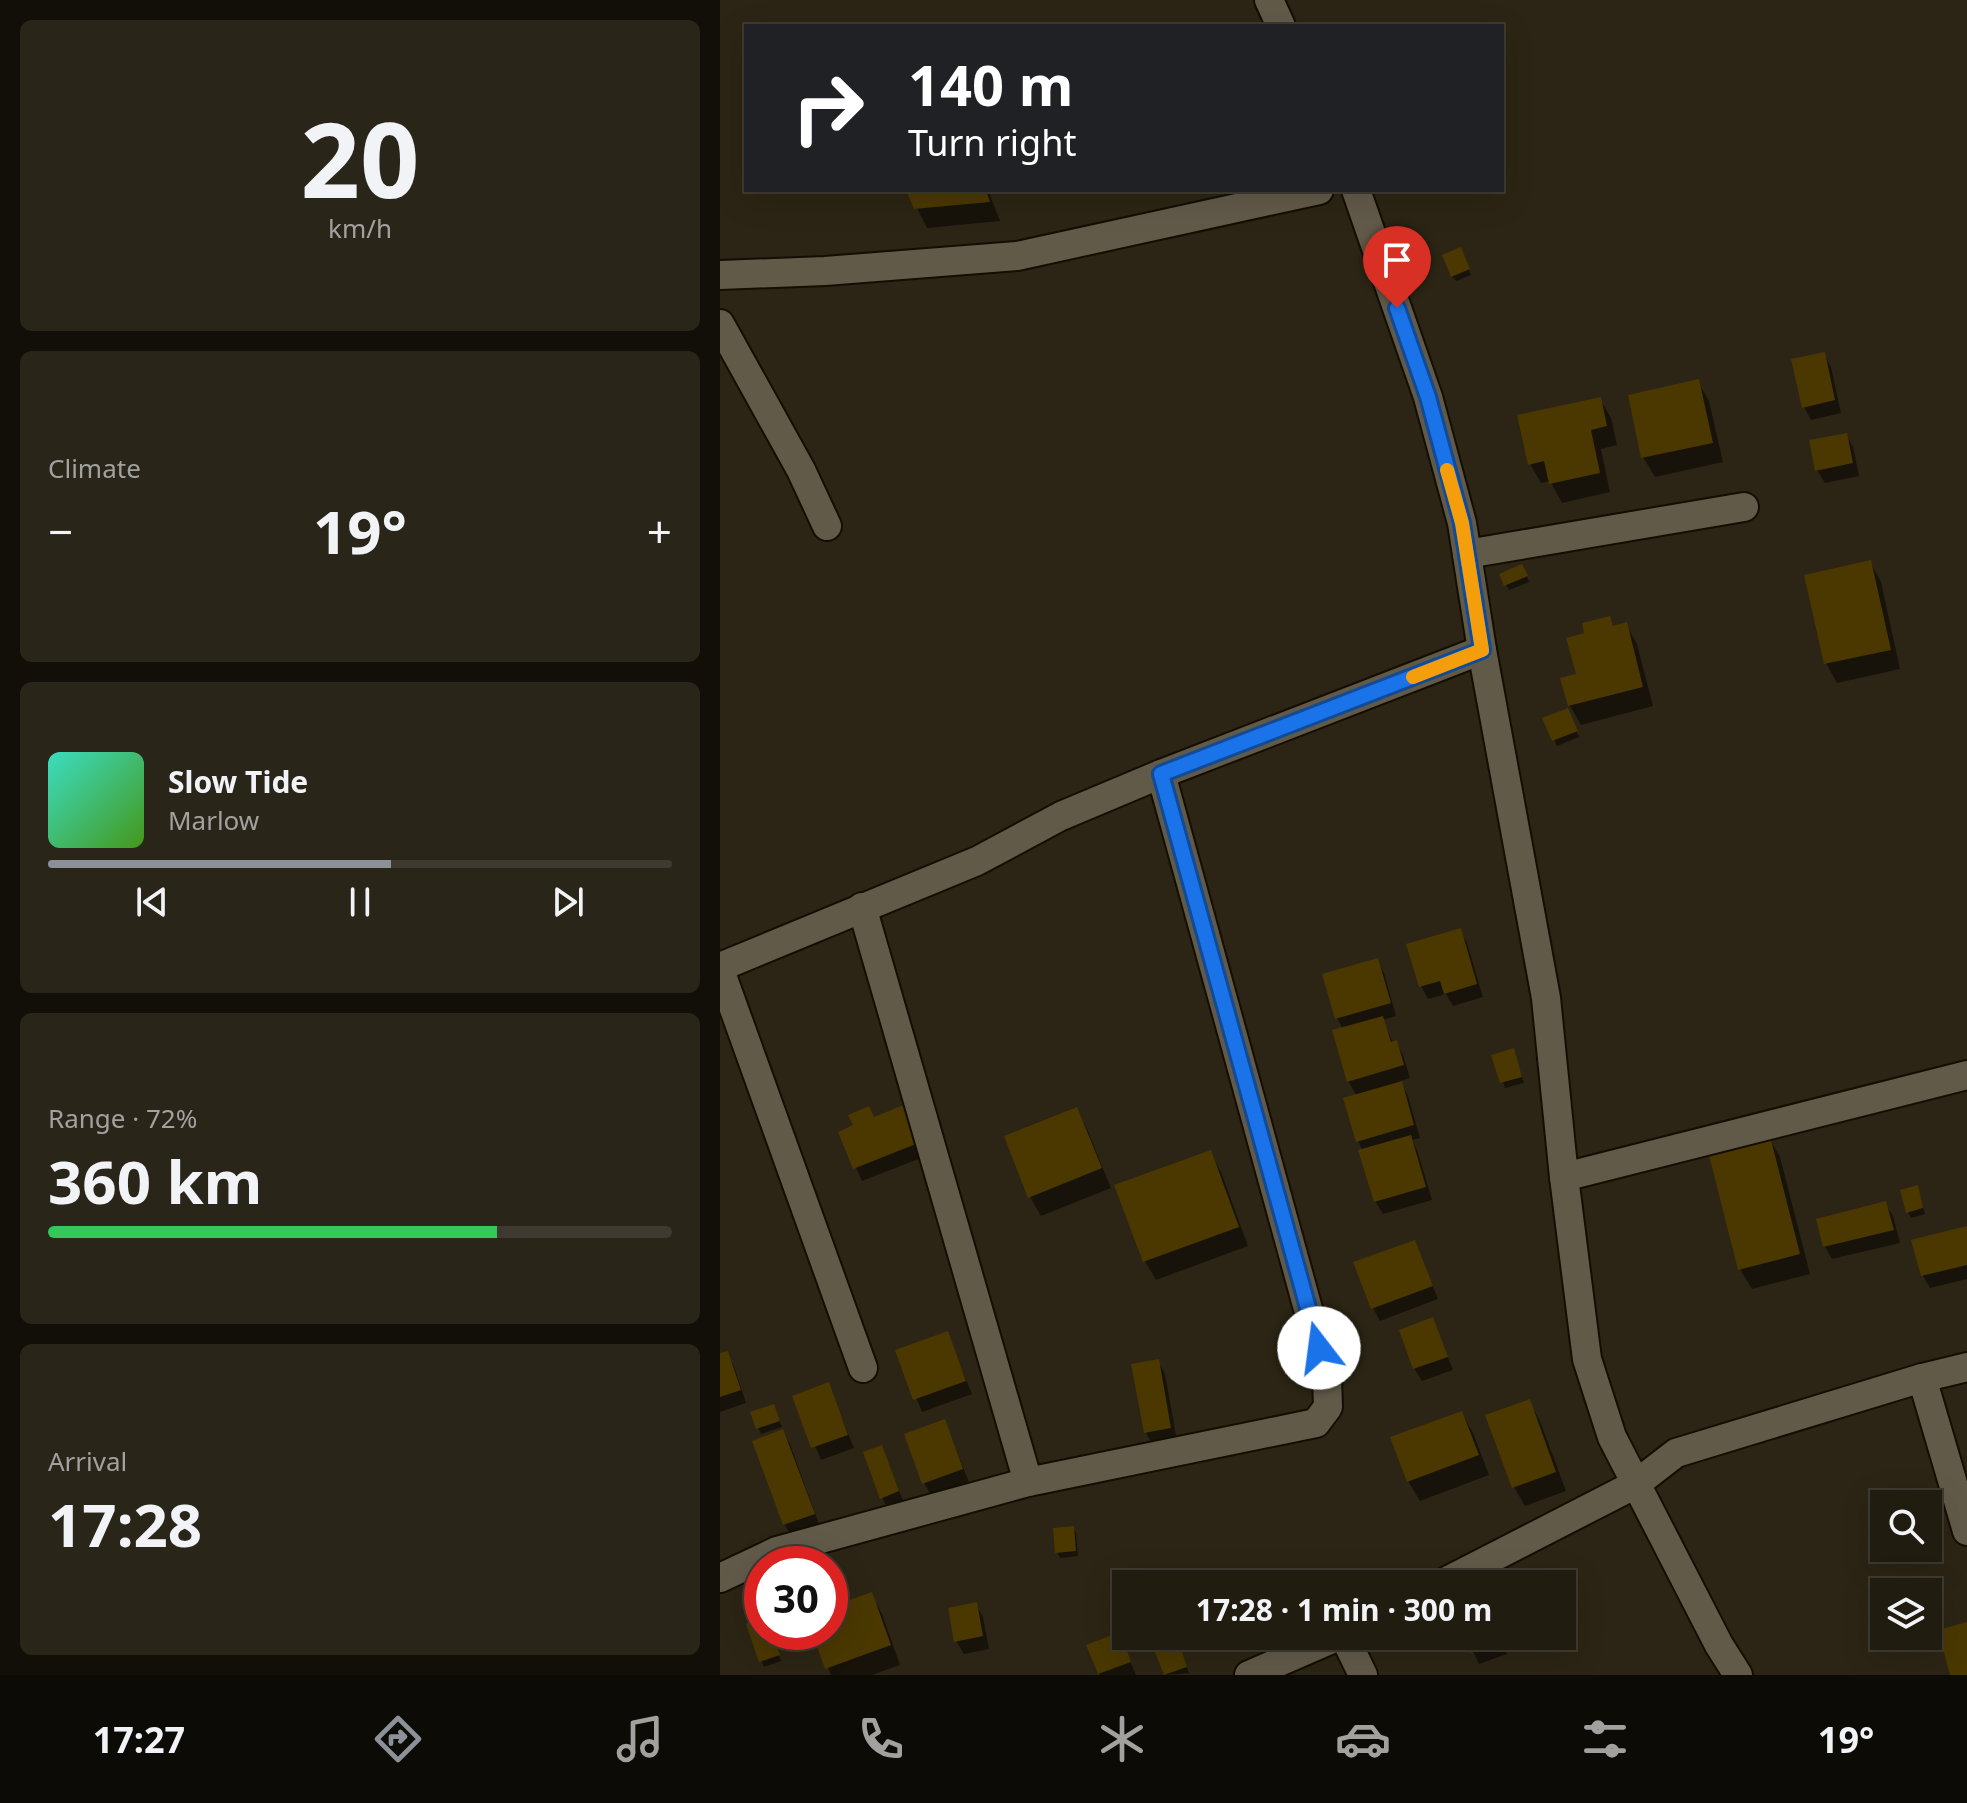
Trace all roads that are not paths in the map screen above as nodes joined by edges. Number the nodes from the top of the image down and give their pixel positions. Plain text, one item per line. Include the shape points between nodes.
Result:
1 (1269, 0) edge
2 (1280, 24) edge
3 (1310, 192) edge
4 (1357, 192) edge
5 (720, 275) edge
6 (720, 324) edge
7 (1744, 507) dead end
8 (827, 526) dead end
9 (1467, 554) junction
10 (1482, 650) junction
11 (1161, 774) junction
12 (862, 907) junction
13 (720, 968) edge
14 (1967, 1075) edge
15 (1564, 1177) junction
16 (1967, 1367) edge
17 (863, 1368) dead end
18 (1922, 1378) junction
19 (1028, 1482) junction
20 (1636, 1484) junction
21 (1967, 1531) edge
22 (1468, 1570) edge
23 (720, 1578) edge
24 (1308, 1650) edge
25 (1349, 1650) edge
26 (1249, 1675) edge
27 (1363, 1675) edge
28 (1738, 1675) edge

1 - 2 street
3 - 5 street via 1017,256
4 - 9 street via 1428,397
6 - 8 street
7 - 9 street
9 - 10 street
10 - 11 street
10 - 15 street via 1546,998
11 - 12 street via 1061,816 977,861
11 - 19 street via 1327,1378 1328,1407 1316,1423
12 - 13 street
12 - 19 street
13 - 17 street
14 - 15 street
15 - 20 street via 1587,1359 1612,1437
16 - 18 street
18 - 20 street via 1676,1453
18 - 21 street
19 - 23 street via 777,1551
20 - 22 street
20 - 28 street
24 - 26 street
25 - 27 street

